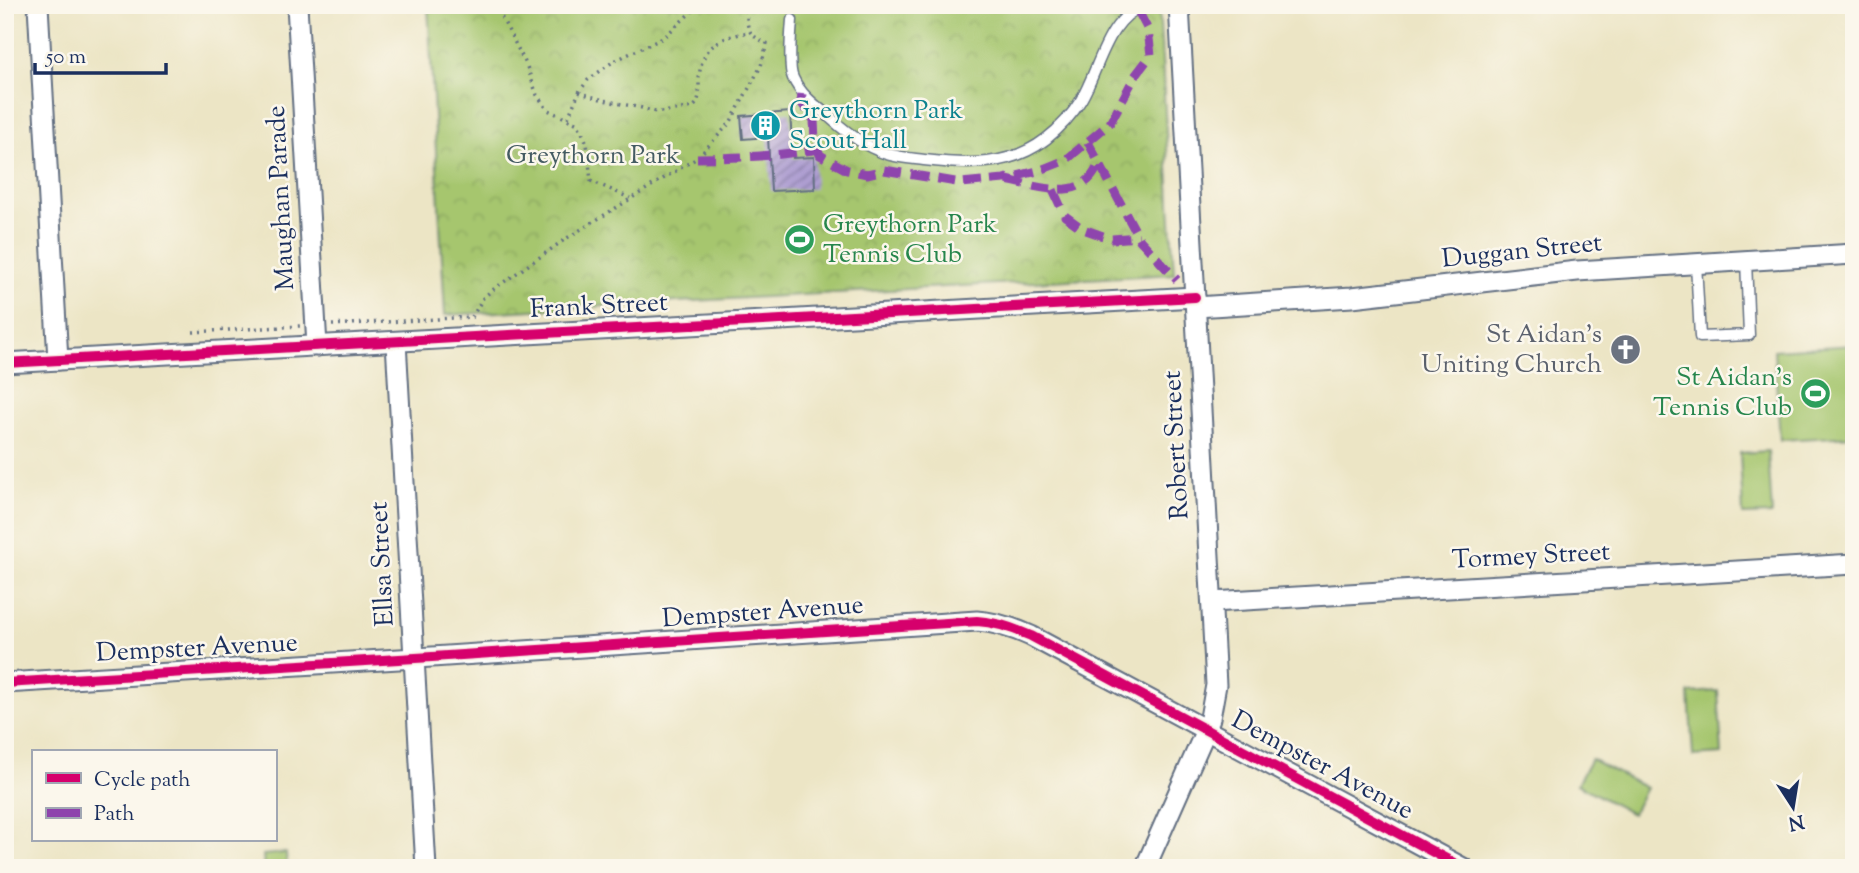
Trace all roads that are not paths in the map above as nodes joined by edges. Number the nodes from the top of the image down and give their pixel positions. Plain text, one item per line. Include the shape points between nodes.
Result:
1 (38, 5) edge
2 (297, 5) edge
3 (1145, 5) edge
4 (1179, 5) edge
5 (792, 20) dead end
6 (1854, 254) edge
7 (1745, 260) junction
8 (1696, 263) junction
9 (1195, 302) junction
10 (396, 342) junction
11 (317, 346) junction
12 (58, 360) junction
13 (5, 363) edge
14 (1854, 564) edge
15 (1212, 602) junction
16 (414, 659) junction
17 (5, 683) edge
18 (1206, 730) junction
19 (426, 868) edge
20 (1145, 868) edge
21 (1463, 868) edge

1 - 12 street
2 - 11 street, Maughan Parade
3 - 5 lane via 1129,14 1112,34 1082,99 1058,129 1019,155 975,164 878,151 842,128 802,94 791,75
4 - 9 street, Robert Street
6 - 7 street, Duggan Street
7 - 8 street, Duggan Street
7 - 8 lane via 1749,335 1700,337
8 - 9 street, Duggan Street via 1577,271 1342,298
9 - 10 street, Frank Street
9 - 15 street, Robert Street
10 - 11 street, Frank Street
10 - 16 street, Ellsa Street
11 - 12 street, Frank Street
12 - 13 street, Frank Street
14 - 15 street, Tormey Street
15 - 18 street, Robert Street via 1216,685
16 - 17 street, Dempster Avenue
16 - 18 street, Dempster Avenue via 988,622 1031,636
16 - 19 street, Ellsa Street
18 - 20 street, Robert Street
18 - 21 street, Dempster Avenue

